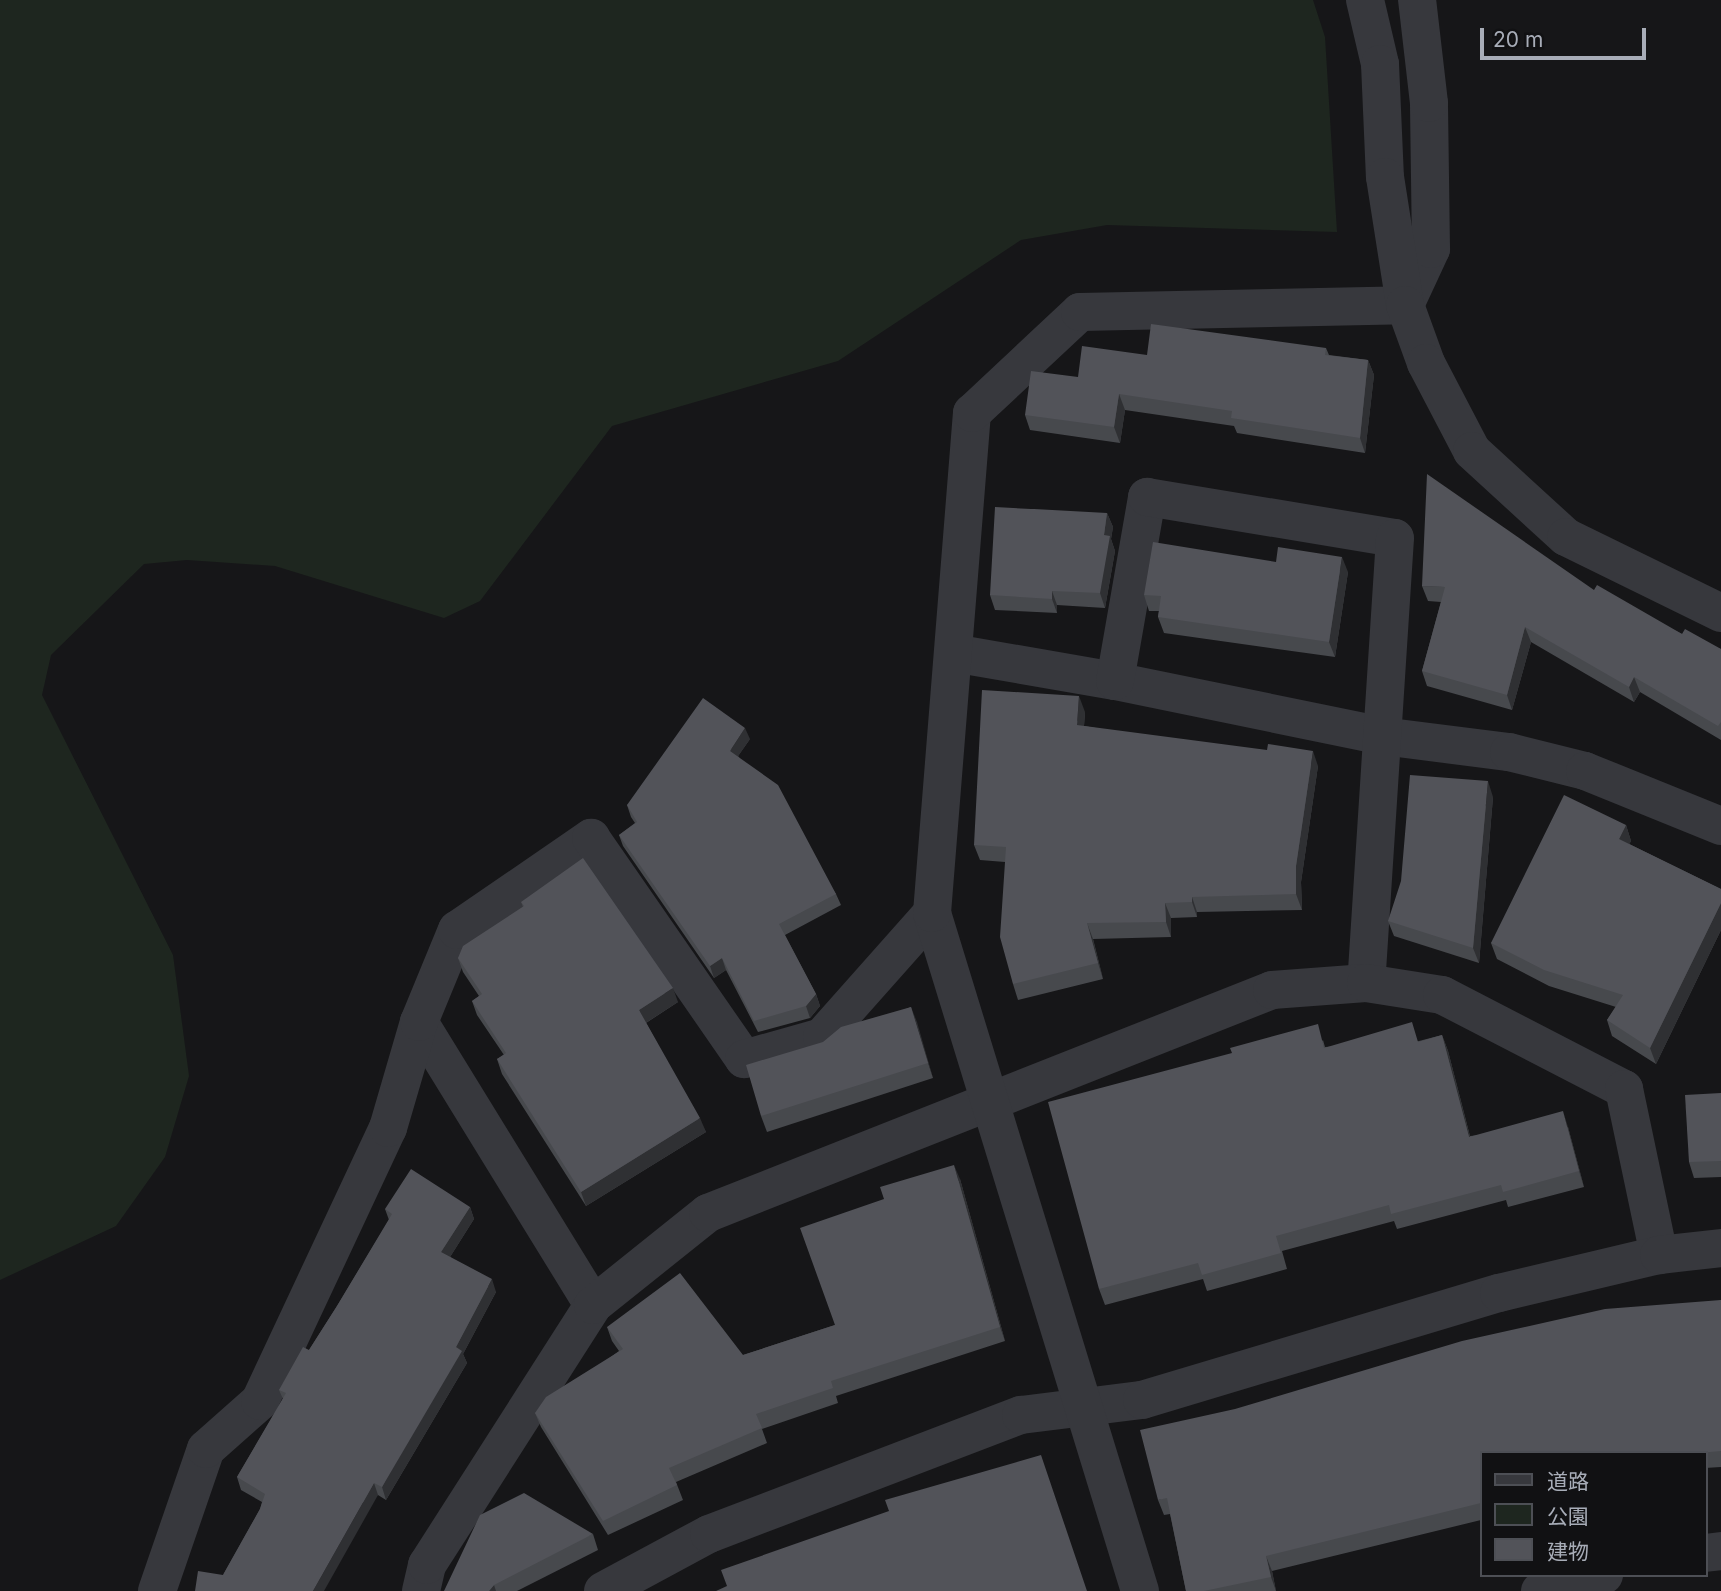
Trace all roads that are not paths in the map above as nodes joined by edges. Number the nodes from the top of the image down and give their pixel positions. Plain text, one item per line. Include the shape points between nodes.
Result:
1 (1365, 0) edge
2 (1417, 0) edge
3 (1405, 305) junction
4 (1721, 613) edge
5 (953, 653) junction
6 (1115, 681) junction
7 (1382, 736) junction
8 (1721, 826) edge
9 (932, 914) junction
10 (1366, 983) junction
11 (419, 1022) junction
12 (989, 1100) junction
13 (1721, 1248) edge
14 (1659, 1255) junction
15 (593, 1306) junction
16 (1083, 1407) junction
17 (1596, 1577) edge
18 (157, 1591) edge
19 (421, 1591) edge
20 (603, 1591) edge
21 (1140, 1591) edge
22 (1540, 1591) edge

1 - 3 street via 1380,64 1385,177
2 - 3 street via 1429,103 1431,249
3 - 4 street via 1426,363 1472,452 1566,537
3 - 5 street via 1080,313 972,413
5 - 6 street
5 - 9 street
6 - 7 street
6 - 7 street via 1147,496 1395,538
7 - 8 street via 1509,752 1585,771
7 - 10 street
9 - 11 street via 822,1037 744,1059 591,838 457,930
9 - 12 street
10 - 12 street via 1272,990
10 - 14 street via 1442,995 1625,1089
11 - 15 street
11 - 18 street via 388,1128 260,1401 206,1449
12 - 15 street via 708,1213
12 - 16 street
13 - 14 street
14 - 16 street via 1499,1293 1142,1400
15 - 19 street via 427,1565
16 - 20 street via 1021,1415 709,1534
16 - 21 street
17 - 22 street

